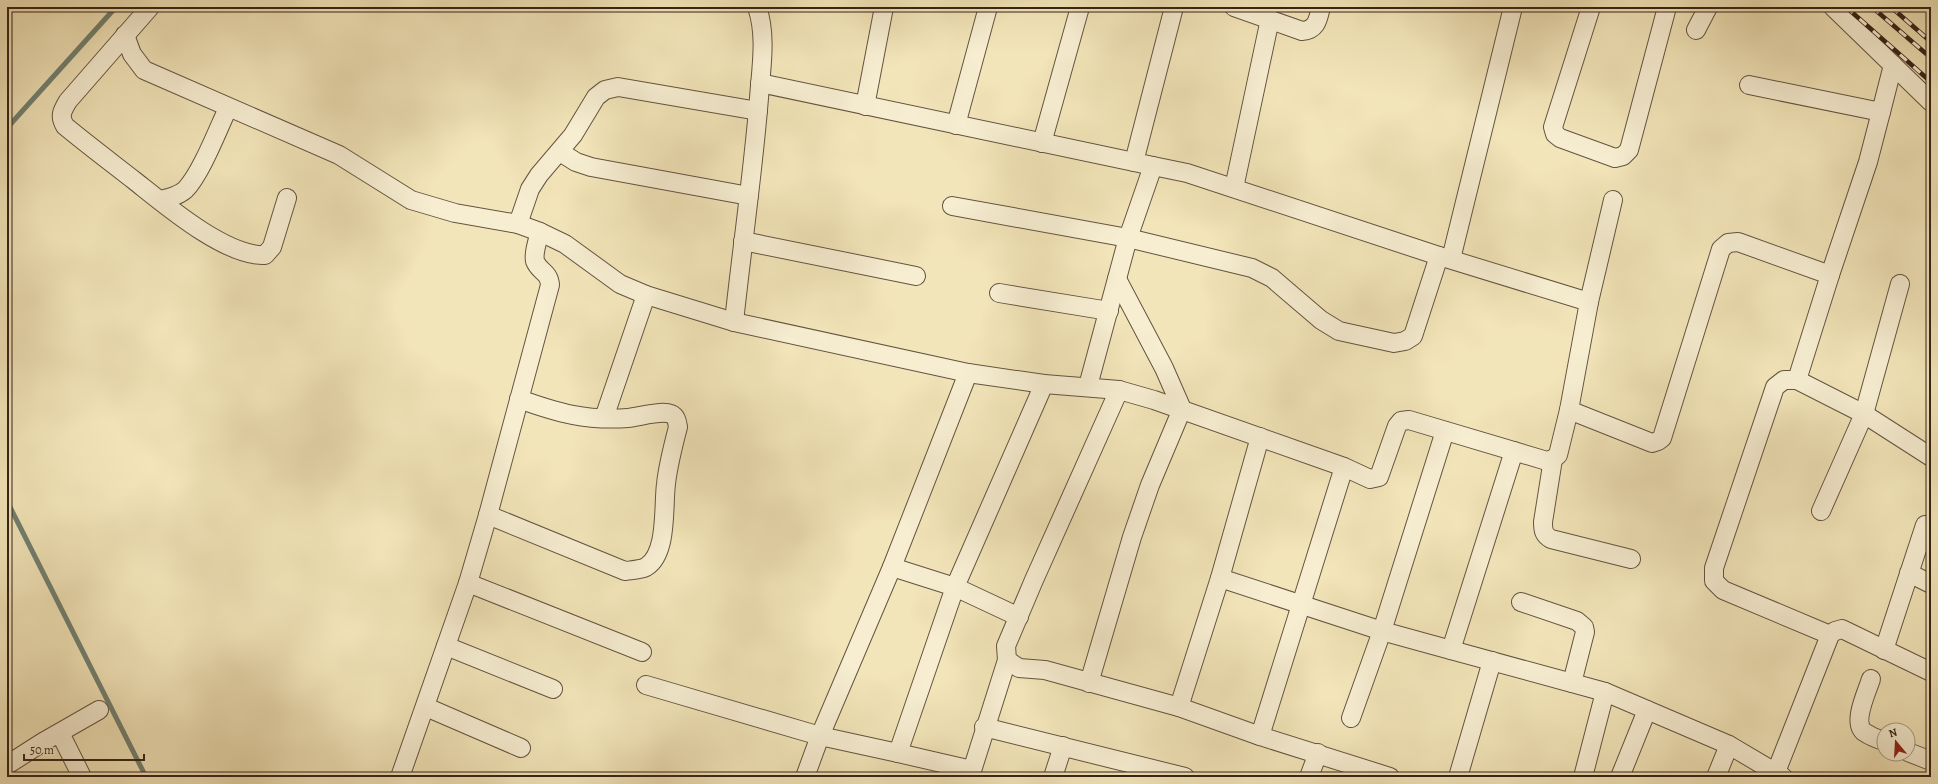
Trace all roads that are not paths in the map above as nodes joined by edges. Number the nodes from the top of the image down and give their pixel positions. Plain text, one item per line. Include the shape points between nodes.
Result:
1 (150, 7) edge
2 (757, 7) edge
3 (884, 7) edge
4 (988, 7) edge
5 (1080, 7) edge
6 (1174, 7) edge
7 (1234, 7) edge
8 (1321, 7) edge
9 (1513, 7) edge
10 (1591, 7) edge
11 (1667, 7) edge
12 (1708, 7) edge
13 (1833, 7) edge
14 (1270, 19) junction
15 (1696, 30) dead end
16 (125, 35) junction
17 (1893, 65) junction
18 (760, 83) junction
19 (1749, 84) dead end
20 (1931, 102) edge
21 (865, 106) junction
22 (228, 108) junction
23 (758, 111) junction
24 (1881, 112) junction
25 (956, 125) junction
26 (1042, 143) junction
27 (560, 152) junction
28 (1134, 162) junction
29 (1153, 166) junction
30 (1234, 188) junction
31 (748, 196) junction
32 (287, 198) dead end
33 (160, 200) junction
34 (1613, 200) dead end
35 (952, 206) dead end
36 (518, 224) junction
37 (540, 232) junction
38 (1128, 238) junction
39 (743, 241) junction
40 (1445, 258) junction
41 (1830, 274) junction
42 (916, 276) dead end
43 (1117, 279) junction
44 (1900, 284) dead end
45 (999, 292) dead end
46 (646, 295) junction
47 (1589, 302) junction
48 (1109, 311) junction
49 (734, 322) junction
50 (968, 373) junction
51 (1797, 380) junction
52 (1044, 384) junction
53 (1088, 386) junction
54 (1119, 390) junction
55 (519, 399) junction
56 (1182, 410) junction
57 (1569, 410) junction
58 (1864, 414) junction
59 (604, 418) junction
60 (1445, 431) junction
61 (1260, 437) junction
62 (1514, 451) junction
63 (1931, 457) edge
64 (1553, 459) junction
65 (1344, 467) junction
66 (1821, 511) dead end
67 (488, 515) junction
68 (1925, 525) dead end
69 (1631, 559) dead end
70 (892, 566) junction
71 (1909, 574) junction
72 (1220, 578) junction
73 (468, 583) junction
74 (1931, 584) edge
75 (955, 587) junction
76 (1520, 602) dead end
77 (1301, 604) junction
78 (1019, 617) junction
79 (1382, 631) junction
80 (1830, 636) junction
81 (446, 646) junction
82 (1451, 650) junction
83 (1884, 650) junction
84 (642, 652) dead end
85 (1007, 660) junction
86 (1492, 661) junction
87 (1931, 672) edge
88 (1871, 679) dead end
89 (1089, 683) junction
90 (1572, 683) junction
91 (646, 685) dead end
92 (553, 689) dead end
93 (1606, 692) junction
94 (426, 707) junction
95 (1179, 707) junction
96 (99, 710) dead end
97 (1647, 710) junction
98 (1351, 718) dead end
99 (984, 727) junction
100 (60, 733) junction
101 (820, 736) junction
102 (1260, 736) junction
103 (1876, 738) edge
104 (1729, 745) junction
105 (1064, 746) junction
106 (521, 748) dead end
107 (898, 753) junction
108 (1318, 753) junction
109 (1916, 755) edge
110 (1931, 761) edge
111 (7, 765) edge
112 (971, 774) edge
113 (1779, 775) edge
114 (82, 777) edge
115 (400, 777) edge
116 (805, 777) edge
117 (1053, 777) edge
118 (1184, 777) edge
119 (1309, 777) edge
120 (1390, 777) edge
121 (1458, 777) edge
122 (1583, 777) edge
123 (1620, 777) edge
124 (1716, 777) edge

1 - 16 street
2 - 18 street via 763,38
3 - 21 street
4 - 25 street
5 - 26 street
6 - 28 street
7 - 14 street
8 - 14 street via 1316,26 1310,30 1302,31
9 - 40 street
10 - 11 street via 1553,127 1555,134 1560,138 1615,158 1623,156 1629,150
12 - 15 street
13 - 17 street
14 - 30 street
16 - 22 street via 132,54 144,70
16 - 33 street via 68,101 61,112 61,119 65,126
17 - 20 street
17 - 24 street
18 - 21 street
18 - 23 street
19 - 24 street
21 - 25 street
22 - 33 street via 195,177 184,190 173,197
22 - 36 street via 339,155 411,200 455,213
23 - 27 street via 618,87 605,90 596,97
23 - 31 street
24 - 41 street via 1868,162
25 - 26 street
26 - 28 street
27 - 31 street via 576,162 591,167
27 - 36 street via 530,189
28 - 29 street
29 - 30 street
29 - 38 street
30 - 40 street
31 - 39 street
32 - 33 street via 272,247 264,256 257,256 231,246 198,230
34 - 47 street
35 - 38 street
36 - 37 street
37 - 46 street via 565,244 620,284
37 - 55 street via 536,262 547,274 550,285
38 - 40 street via 1252,268 1272,278 1321,320 1339,331 1394,342 1405,341 1413,336
38 - 43 street
39 - 42 street
39 - 49 street
40 - 47 street
41 - 51 street
41 - 57 street via 1738,242 1728,243 1721,249 1662,438 1658,442 1652,442
43 - 48 street
43 - 56 street via 1164,368
44 - 58 street
45 - 48 street
46 - 49 street
46 - 59 street
47 - 57 street
48 - 53 street
49 - 50 street
50 - 52 street
50 - 70 street
51 - 58 street
51 - 80 street via 1784,380 1775,387 1714,568 1714,582 1723,590
52 - 53 street
52 - 75 street
53 - 54 street
54 - 56 street
54 - 78 street
55 - 59 street via 575,417
55 - 67 street
56 - 61 street
56 - 89 street via 1137,522
57 - 64 street via 1558,455
58 - 63 street
58 - 66 street
59 - 67 street via 666,413 673,415 677,420 678,427 665,485 662,534 656,555 647,566 625,571
60 - 62 street
60 - 65 street via 1409,420 1401,421 1379,476 1370,479
60 - 79 street
61 - 65 street
61 - 72 street
62 - 64 street via 1547,461
62 - 82 street
64 - 69 street via 1543,522 1546,536
65 - 77 street
67 - 73 street
68 - 71 street
70 - 75 street
70 - 101 street
71 - 74 street
71 - 83 street
72 - 77 street
72 - 95 street
73 - 81 street
73 - 84 street
75 - 78 street
75 - 107 street
76 - 90 street via 1577,621 1584,627 1585,632
77 - 79 street
77 - 102 street
78 - 85 street via 1006,646
79 - 82 street
79 - 98 street
80 - 83 street via 1842,629
80 - 113 street
81 - 92 street
81 - 94 street
82 - 86 street
83 - 87 street
85 - 89 street via 1020,668 1045,670
85 - 99 street
86 - 90 street
86 - 121 street
88 - 103 street via 1859,717 1859,725 1863,731
89 - 95 street
90 - 93 street
91 - 101 street
93 - 97 street
93 - 122 street
94 - 106 street
94 - 115 street
95 - 102 street
96 - 100 street
97 - 104 street
97 - 123 street
99 - 105 street
99 - 112 street
100 - 111 street
100 - 114 street
101 - 107 street
101 - 116 street
102 - 108 street
104 - 113 street
104 - 124 street
105 - 117 street
105 - 118 street
107 - 112 street
108 - 119 street
108 - 120 street
109 - 110 street

